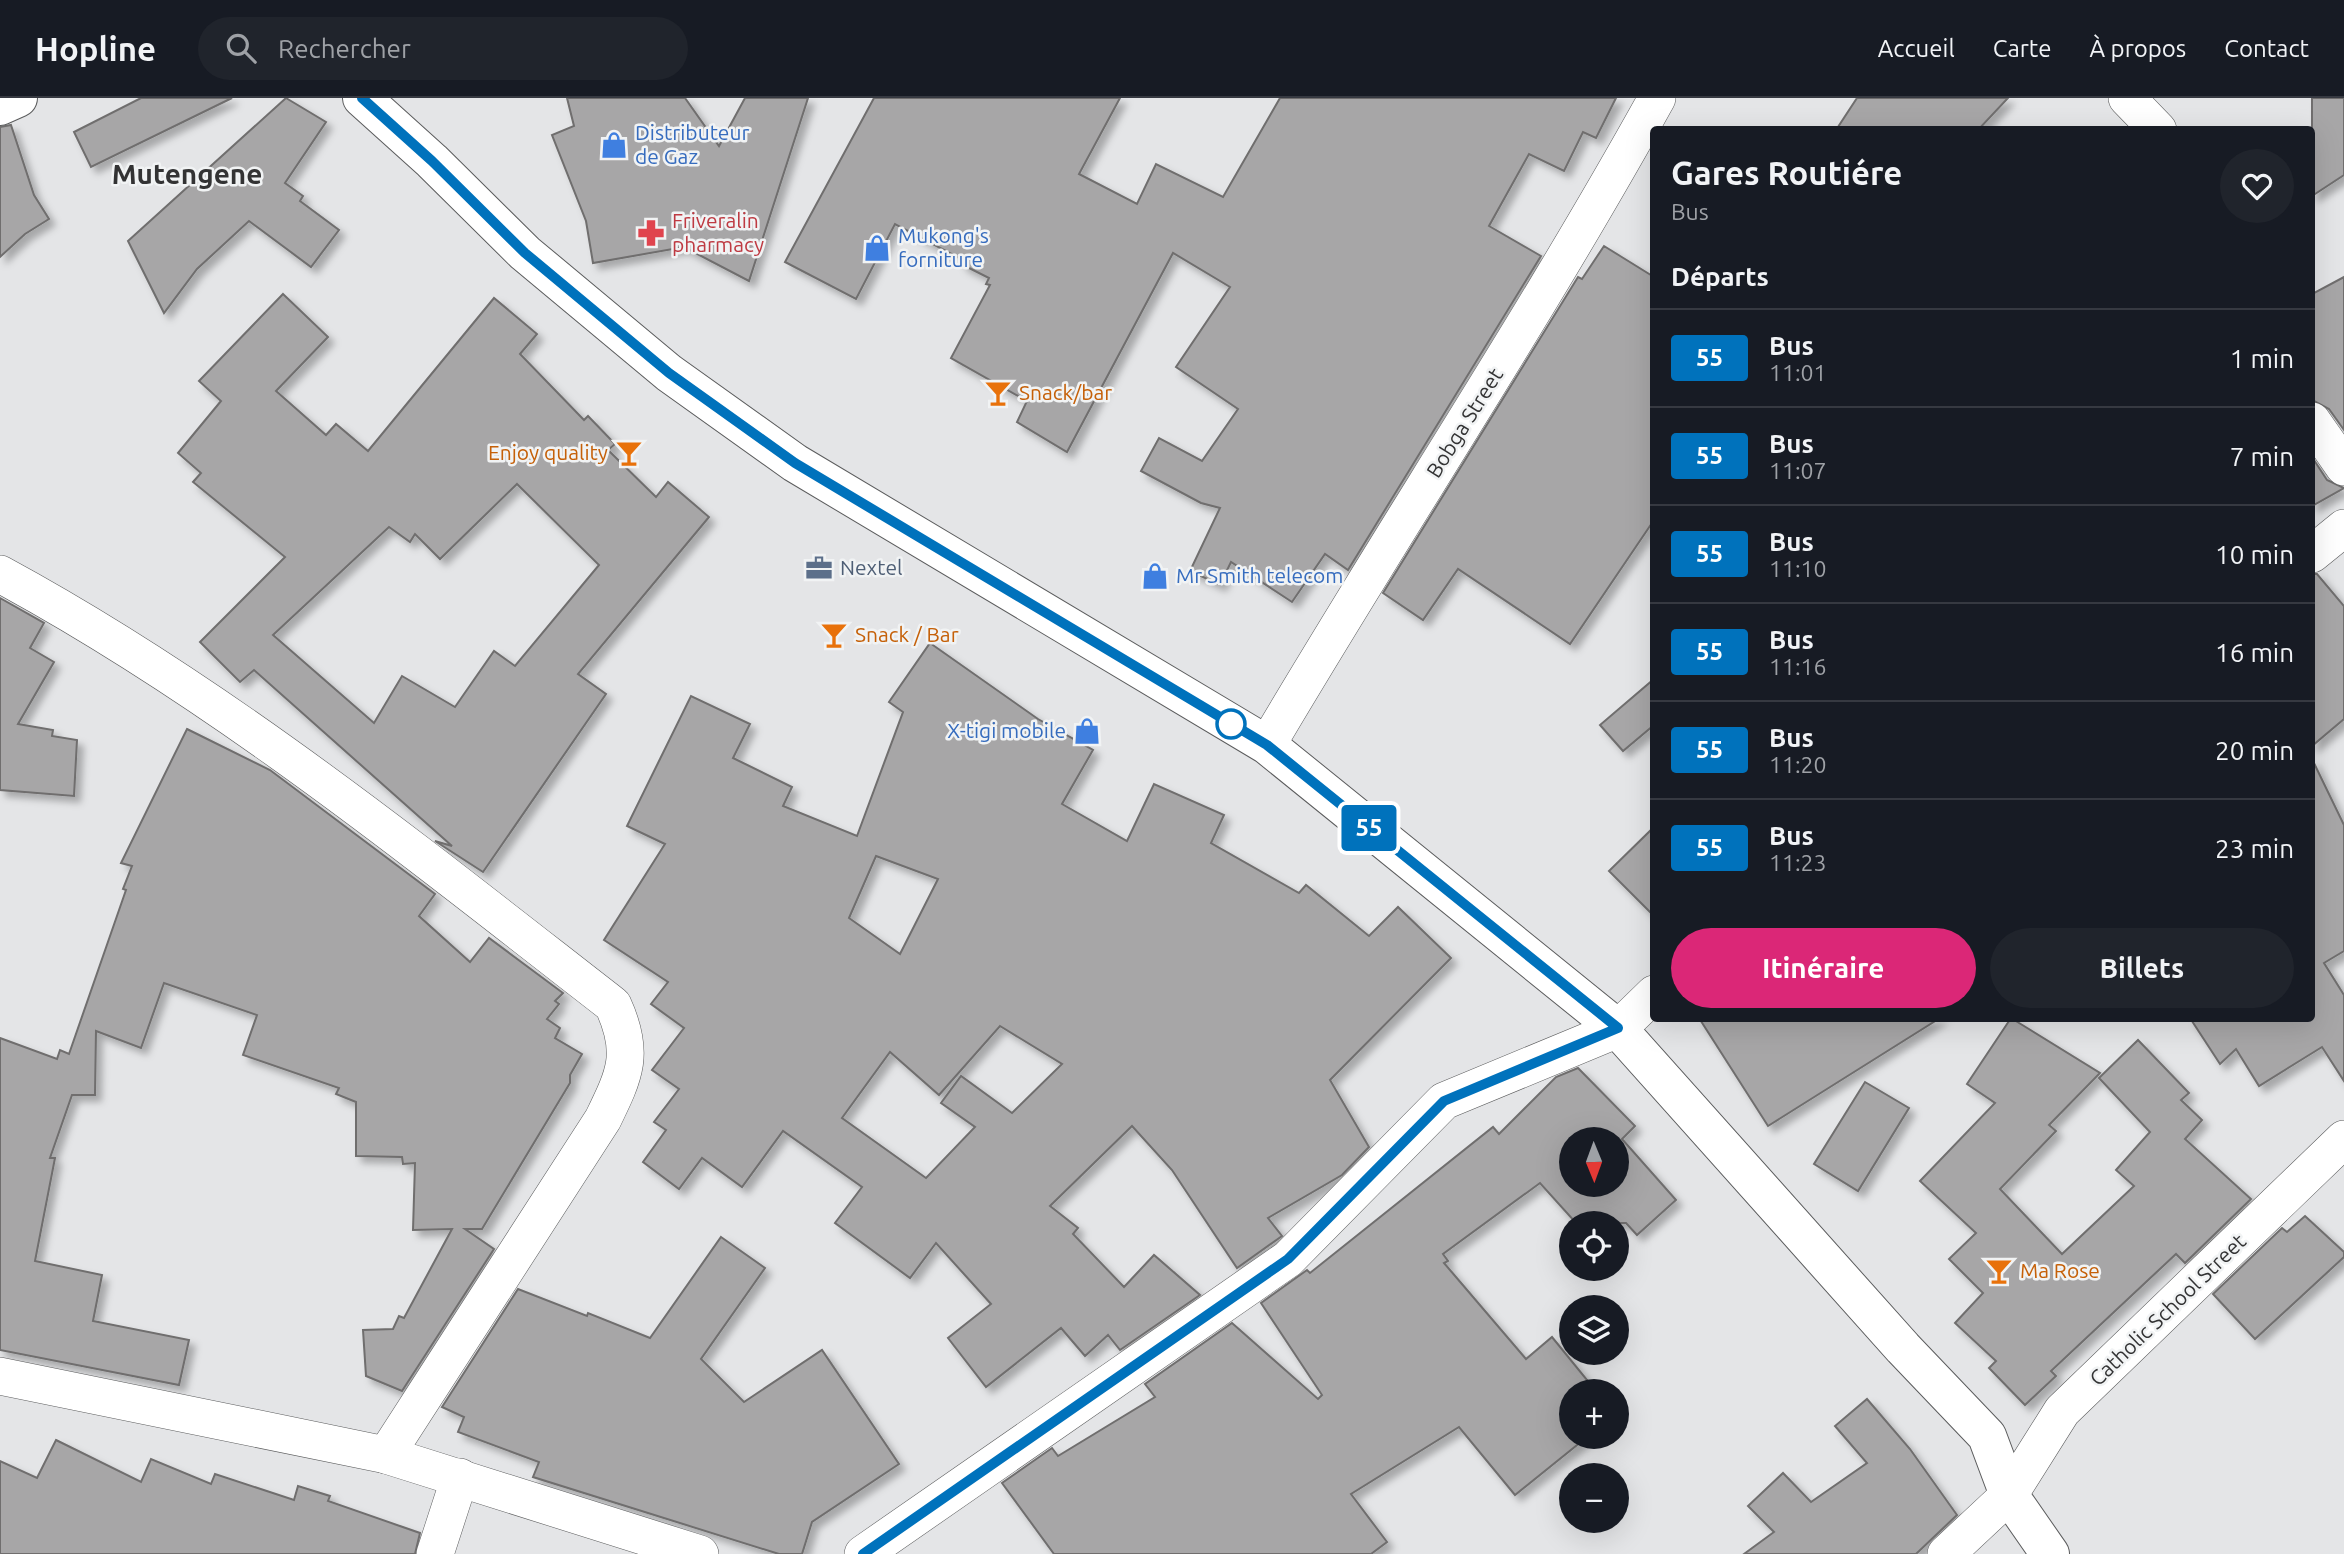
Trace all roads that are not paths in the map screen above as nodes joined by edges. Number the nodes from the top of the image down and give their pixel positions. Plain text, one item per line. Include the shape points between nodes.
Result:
1 (18, 98) edge
2 (362, 98) edge
3 (405, 98) edge
4 (1657, 98) edge
5 (2127, 98) edge
6 (0, 106) edge
7 (2154, 126) edge
8 (432, 161) junction
9 (2315, 425) edge
10 (2344, 467) edge
11 (2344, 528) edge
12 (2315, 552) edge
13 (0, 574) edge
14 (1267, 745) junction
15 (1650, 998) edge
16 (1618, 1028) junction
17 (2344, 1139) edge
18 (0, 1376) edge
19 (386, 1455) junction
20 (460, 1477) junction
21 (2009, 1496) junction
22 (435, 1554) edge
23 (700, 1554) edge
24 (863, 1554) edge
25 (1946, 1554) edge
26 (2050, 1554) edge

1 - 6 highway
2 - 8 highway
3 - 8 highway
4 - 14 street, Bobga Street via 1588,223
5 - 7 street
8 - 14 highway via 525,253 617,330 795,463
9 - 10 street
11 - 12 street
13 - 19 street via 68,611 321,781 613,1005 625,1031 620,1085 603,1119
14 - 16 highway
15 - 16 street
16 - 21 highway via 1987,1436
16 - 24 street via 1444,1101 1288,1259
17 - 21 street, Catholic School Street via 2062,1410
18 - 19 street
19 - 20 street
20 - 22 street
20 - 23 street
21 - 25 street, Catholic School Street
21 - 26 highway

